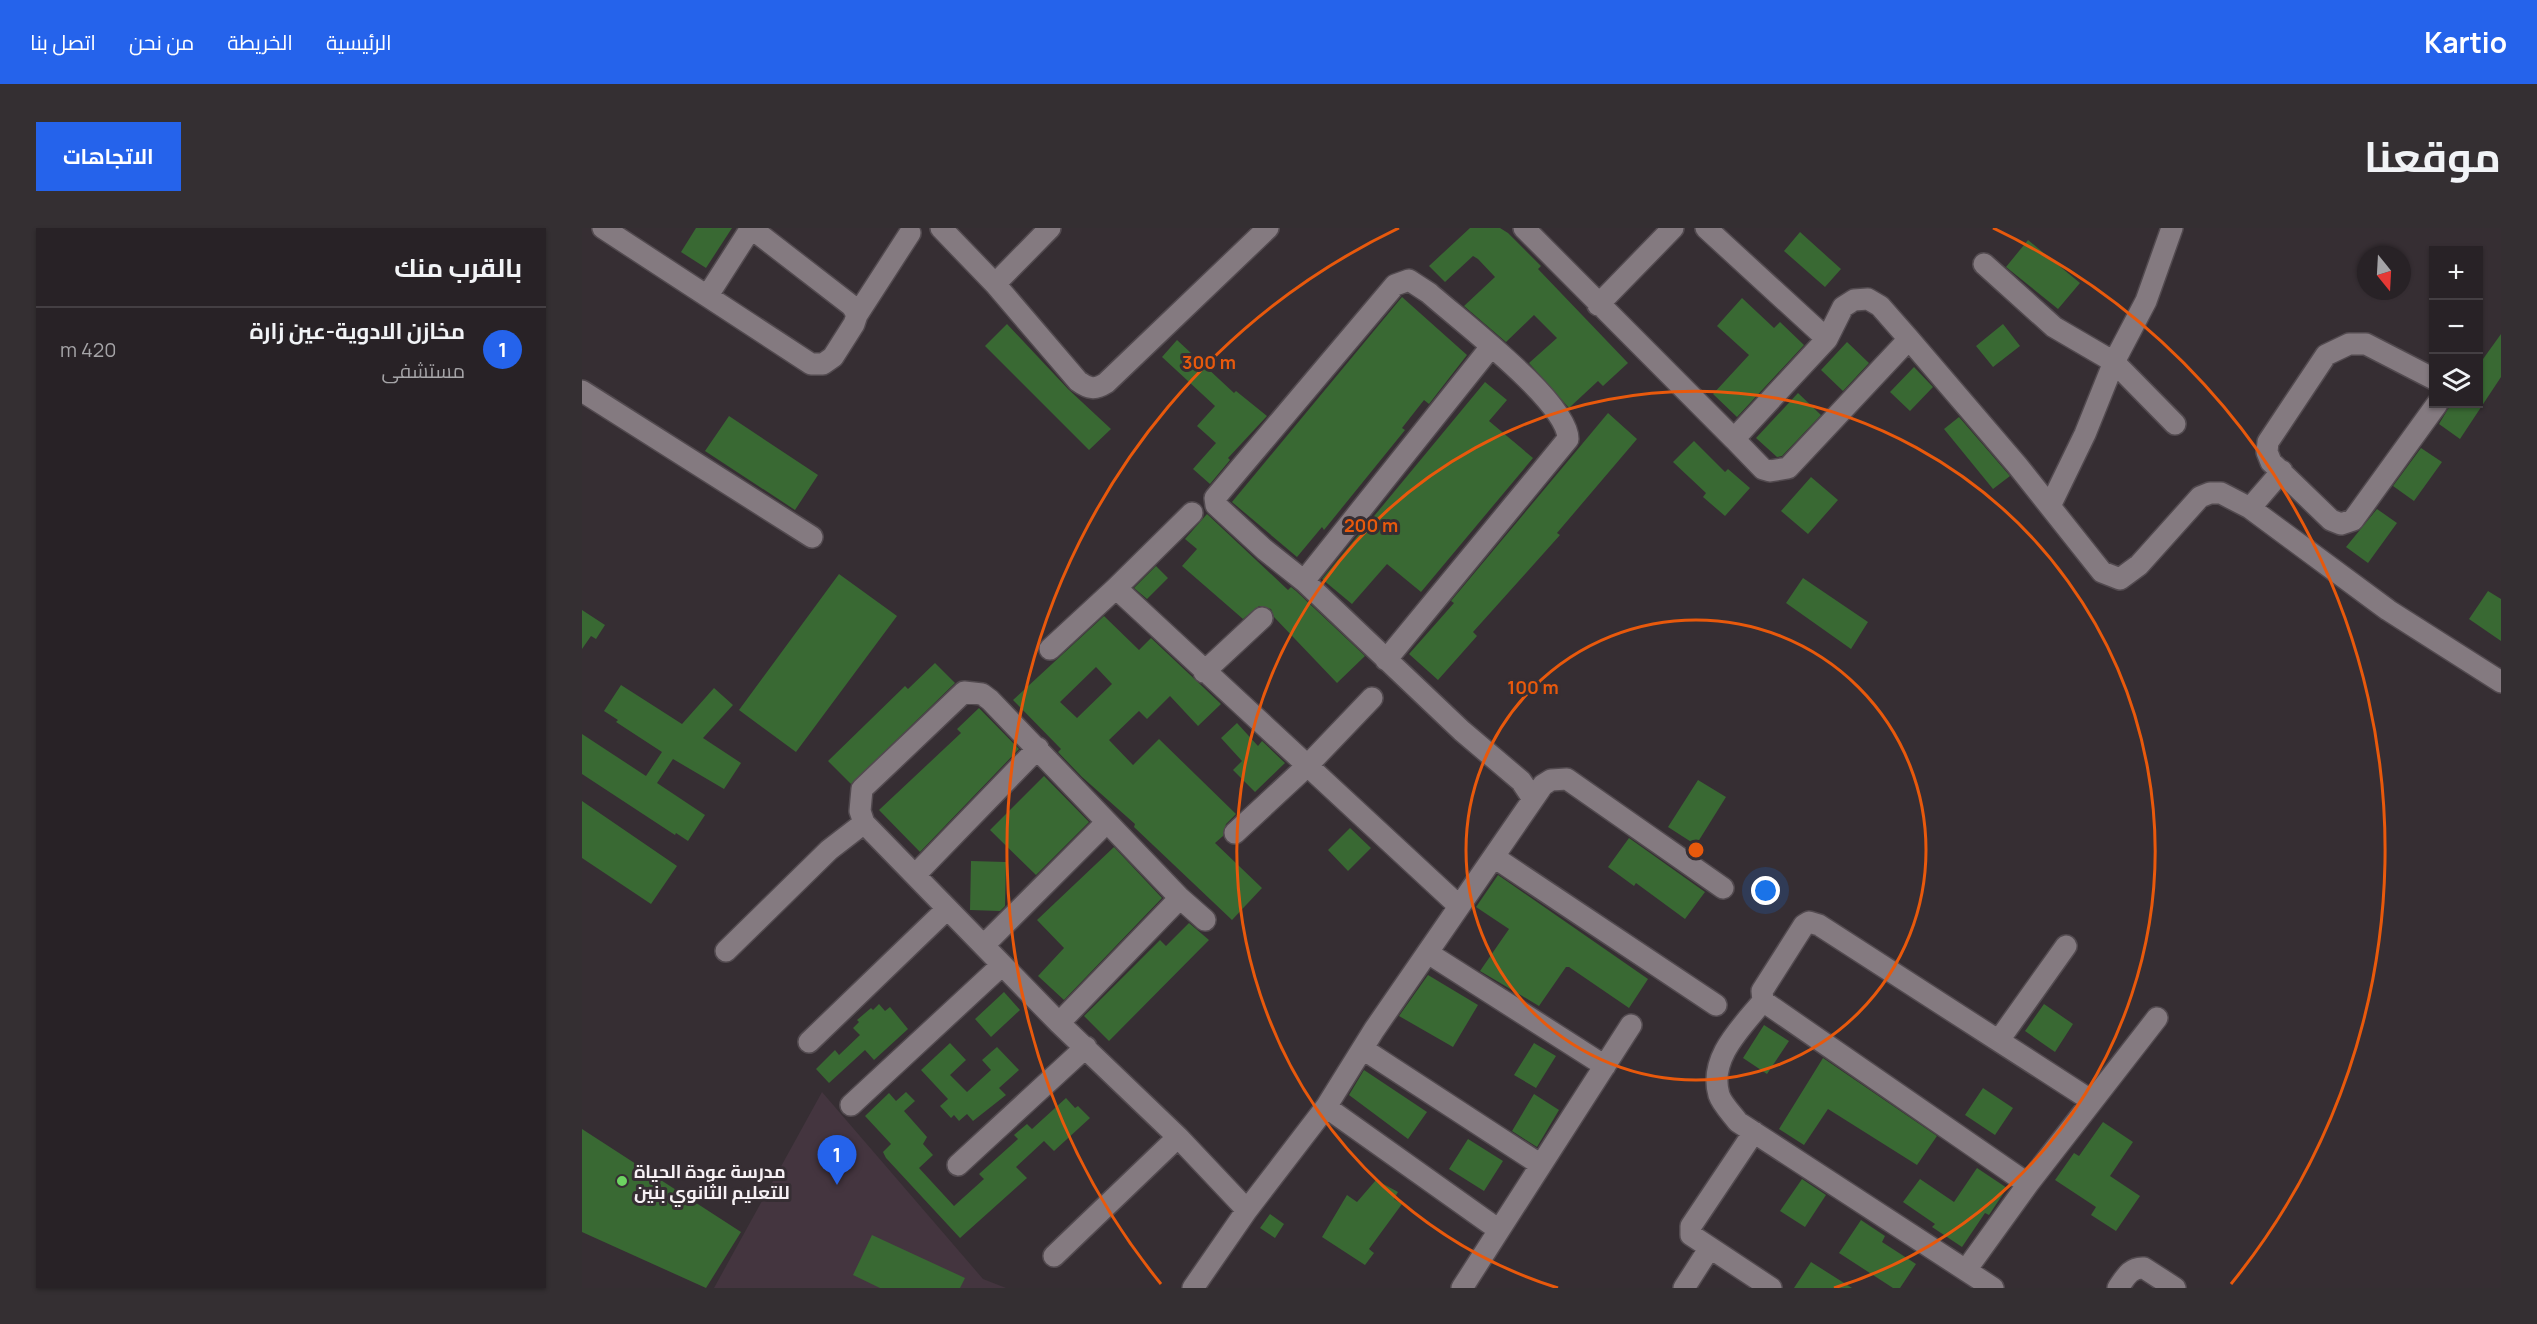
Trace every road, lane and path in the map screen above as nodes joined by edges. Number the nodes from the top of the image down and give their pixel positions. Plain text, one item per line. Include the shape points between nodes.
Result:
1 (603, 228) edge
2 (751, 228) edge
3 (1050, 228) edge
4 (1268, 228) edge
5 (1524, 228) edge
6 (1673, 228) edge
7 (1706, 228) edge
8 (2172, 228) edge
9 (946, 230) edge
10 (910, 233) dead end
11 (1984, 264) dead end
12 (995, 284) junction
13 (708, 296) junction
14 (1598, 305) junction
15 (857, 315) junction
16 (1827, 339) junction
17 (1909, 339) junction
18 (1490, 348) junction
19 (2114, 362) junction
20 (2429, 374) edge
21 (582, 392) edge
22 (2434, 408) edge
23 (2175, 424) dead end
24 (1734, 439) junction
25 (2282, 471) junction
26 (2050, 506) junction
27 (2250, 508) junction
28 (1192, 513) dead end
29 (812, 537) dead end
30 (1304, 581) junction
31 (1116, 588) junction
32 (1262, 618) dead end
33 (1050, 649) dead end
34 (1386, 660) junction
35 (1204, 672) junction
36 (2501, 682) edge
37 (1372, 698) dead end
38 (1038, 748) junction
39 (1306, 767) junction
40 (1533, 799) junction
41 (1107, 822) junction
42 (864, 823) junction
43 (1235, 833) dead end
44 (1494, 857) junction
45 (916, 874) junction
46 (1723, 888) dead end
47 (1180, 898) junction
48 (1460, 906) junction
49 (947, 909) junction
50 (1205, 920) dead end
51 (984, 945) junction
52 (2066, 946) dead end
53 (726, 951) dead end
54 (1428, 953) junction
55 (1002, 965) junction
56 (1763, 1001) junction
57 (1716, 1005) dead end
58 (2157, 1018) dead end
59 (1059, 1023) junction
60 (1631, 1025) dead end
61 (1999, 1040) junction
62 (809, 1042) dead end
63 (1086, 1047) junction
64 (1363, 1049) junction
65 (1605, 1066) junction
66 (2091, 1101) junction
67 (851, 1105) dead end
68 (1326, 1107) junction
69 (1754, 1132) junction
70 (1178, 1137) junction
71 (958, 1165) dead end
72 (1541, 1165) junction
73 (2028, 1184) junction
74 (1247, 1209) junction
75 (1499, 1230) junction
76 (1710, 1249) junction
77 (1054, 1256) dead end
78 (1966, 1270) junction
79 (1193, 1288) edge
80 (1462, 1288) edge
81 (1684, 1288) edge
82 (1771, 1288) edge
83 (1993, 1288) edge
84 (2118, 1288) edge
85 (2175, 1288) edge

1 - 13 street
2 - 13 street
2 - 15 street via 852,306
3 - 12 street
4 - 12 street via 1106,383 1096,388 1087,388 1078,381
5 - 14 street
6 - 14 street
7 - 16 street
8 - 19 street via 2146,301
9 - 12 street
10 - 15 street
11 - 19 street via 2054,327
13 - 15 street via 811,364 823,364 833,357
14 - 24 street
16 - 17 street via 1843,308 1854,300 1868,299 1880,306
16 - 24 street
17 - 24 street via 1788,468 1763,470
17 - 26 street
18 - 30 street
18 - 30 street via 1409,280 1395,285 1215,498 1216,505 1264,550
18 - 34 street via 1545,395 1568,428 1568,439
19 - 23 street
19 - 26 street
20 - 25 street via 2366,344 2349,344 2326,355 2268,442 2271,462
21 - 29 street
22 - 25 street via 2353,520 2341,524 2331,520
25 - 27 street
26 - 27 street via 2102,572 2120,579 2139,565 2200,497 2221,493
27 - 36 street via 2388,610
28 - 31 street
30 - 34 street
31 - 33 street
31 - 35 street
32 - 35 street
34 - 40 street via 1521,781
35 - 39 street
37 - 39 street
38 - 41 street
38 - 42 street via 982,694 964,692 862,789 860,811
38 - 45 street
39 - 43 street
39 - 48 street
40 - 44 street
40 - 46 street via 1551,780 1567,779
41 - 47 street
41 - 51 street
42 - 45 street
42 - 53 street via 829,850
44 - 48 street
44 - 57 street
45 - 49 street
47 - 50 street
47 - 59 street
48 - 54 street
49 - 51 street
49 - 62 street
51 - 55 street
52 - 61 street
54 - 64 street
54 - 65 street
55 - 59 street
55 - 67 street
56 - 61 street via 1762,991 1804,925 1814,923
56 - 69 street via 1727,1046 1716,1077 1720,1097 1738,1122
56 - 73 street
58 - 66 street
59 - 63 street
60 - 65 street
61 - 66 street
63 - 70 street
63 - 71 street
64 - 68 street
64 - 72 street
65 - 72 street
66 - 73 street
68 - 74 street
68 - 75 street
69 - 76 street via 1691,1226 1691,1235
69 - 78 street
70 - 74 street
70 - 77 street
72 - 75 street
73 - 78 street
74 - 79 street
75 - 80 street
76 - 81 street
76 - 82 street
78 - 83 street
84 - 85 street via 2129,1272 2138,1268

